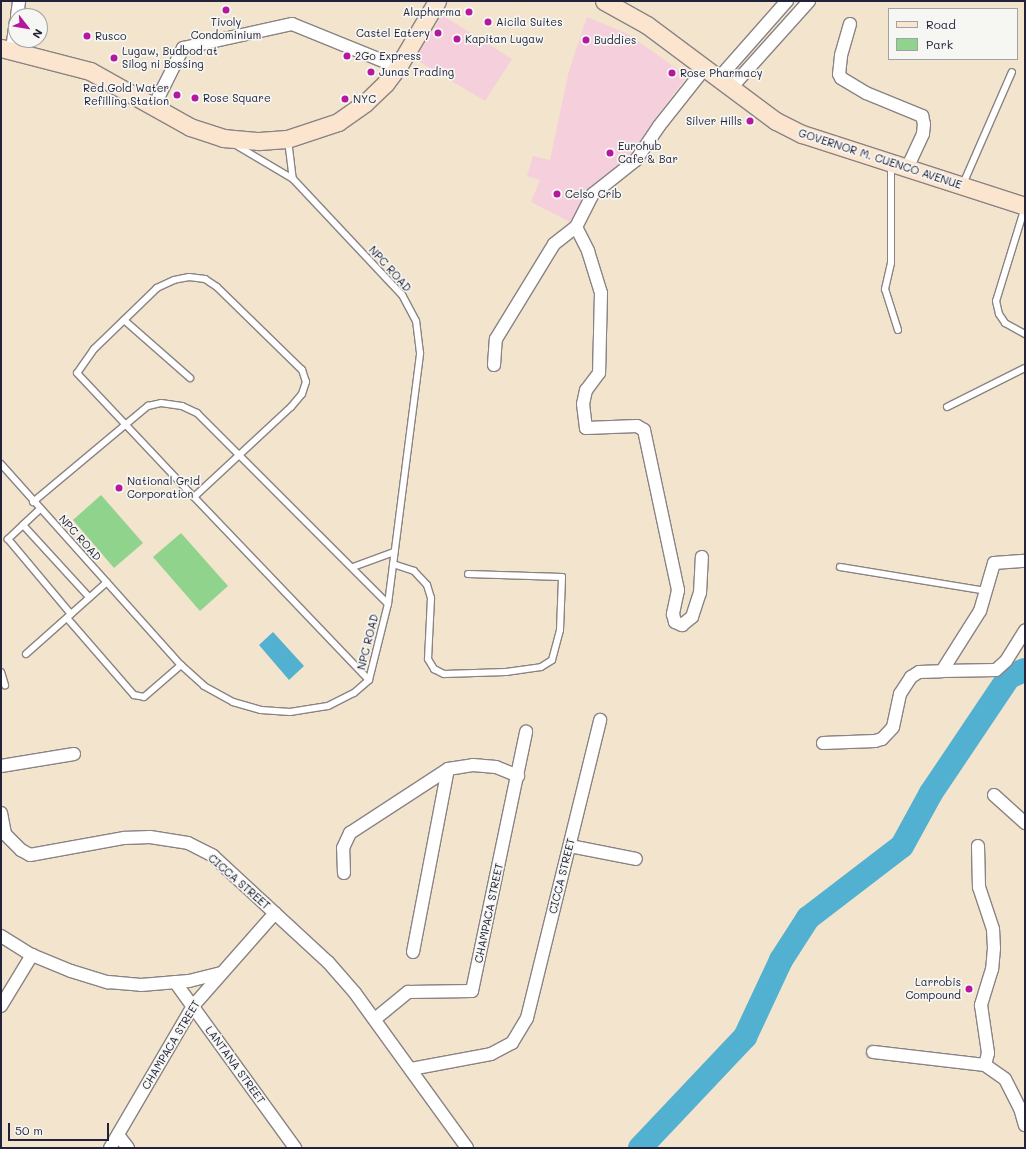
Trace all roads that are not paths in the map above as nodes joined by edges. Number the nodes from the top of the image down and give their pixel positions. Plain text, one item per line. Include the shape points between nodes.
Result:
1 (437, 1) edge
2 (604, 1) edge
3 (787, 1) edge
4 (809, 1) edge
5 (850, 24) dead end
6 (7, 49) edge
7 (398, 67) junction
8 (706, 68) junction
9 (1012, 72) dead end
10 (725, 83) junction
11 (154, 106) junction
12 (223, 138) junction
13 (287, 139) junction
14 (891, 163) junction
15 (907, 168) junction
16 (293, 178) junction
17 (962, 186) junction
18 (1025, 206) edge
19 (576, 227) junction
20 (124, 320) junction
21 (898, 330) dead end
22 (1025, 334) edge
23 (494, 365) dead end
24 (1025, 368) edge
25 (190, 378) dead end
26 (947, 407) dead end
27 (124, 424) junction
28 (240, 457) junction
29 (1, 464) edge
30 (194, 497) junction
31 (33, 502) junction
32 (40, 509) junction
33 (23, 525) junction
34 (394, 552) junction
35 (702, 557) dead end
36 (1025, 561) edge
37 (393, 564) junction
38 (353, 567) junction
39 (840, 567) dead end
40 (468, 574) dead end
41 (106, 582) junction
42 (986, 591) junction
43 (89, 597) junction
44 (388, 604) junction
45 (69, 616) junction
46 (1025, 631) edge
47 (26, 654) dead end
48 (181, 665) junction
49 (942, 671) junction
50 (1, 672) edge
51 (369, 680) junction
52 (5, 684) dead end
53 (600, 720) dead end
54 (526, 732) dead end
55 (824, 743) dead end
56 (74, 754) dead end
57 (1, 766) edge
58 (448, 769) junction
59 (518, 776) junction
60 (994, 795) dead end
61 (1, 813) edge
62 (1025, 823) edge
63 (570, 846) junction
64 (978, 846) dead end
65 (636, 859) dead end
66 (344, 874) dead end
67 (275, 913) junction
68 (1, 936) edge
69 (413, 952) dead end
70 (32, 955) junction
71 (220, 973) junction
72 (175, 982) junction
73 (1, 1006) edge
74 (193, 1006) junction
75 (375, 1019) junction
76 (873, 1052) dead end
77 (985, 1065) junction
78 (411, 1070) junction
79 (1025, 1125) edge
80 (118, 1135) junction
81 (110, 1148) edge
82 (128, 1148) edge
83 (296, 1148) edge
84 (467, 1148) edge

1 - 7 main road
2 - 8 main road, GOVERNOR M. CUENCO AVENUE via 648,25
3 - 10 street
4 - 10 street
5 - 15 street via 840,62 841,78 866,93 922,116 923,134
6 - 11 main road via 90,71
7 - 11 street via 292,24 183,48
7 - 13 main road via 365,103 338,122
8 - 10 main road, GOVERNOR M. CUENCO AVENUE
8 - 19 street via 659,126 636,160 593,194
9 - 17 lane
10 - 14 main road, GOVERNOR M. CUENCO AVENUE via 776,121 802,134
11 - 12 main road via 190,127
12 - 13 main road via 259,141
12 - 16 lane, NPC ROAD
13 - 16 lane
14 - 15 main road, GOVERNOR M. CUENCO AVENUE
14 - 21 lane via 891,263 885,289
15 - 17 main road, GOVERNOR M. CUENCO AVENUE
16 - 34 lane, NPC ROAD via 402,295 416,321 420,354
17 - 18 main road, GOVERNOR M. CUENCO AVENUE
18 - 22 lane via 996,301 999,314 1005,323
19 - 23 street via 554,244 511,311 496,339
19 - 35 street via 588,251 601,293 599,373 586,390 583,404 586,428 637,426 644,430 678,590 673,614 675,622 682,625 692,616 700,593
20 - 25 lane
20 - 27 lane via 94,348 77,373
20 - 28 lane via 157,288 174,280 205,279 217,287 302,370 306,382 302,394
24 - 26 lane
27 - 28 lane via 148,406 161,403 182,406 197,413
27 - 30 lane
27 - 31 lane
28 - 30 lane
28 - 38 lane
29 - 31 lane, NPC ROAD
30 - 51 lane
31 - 32 lane, NPC ROAD
32 - 33 lane
32 - 41 lane, NPC ROAD
33 - 43 lane
33 - 45 lane via 8,539
34 - 37 lane, NPC ROAD
34 - 38 lane
36 - 42 street via 994,563
37 - 40 lane via 414,571 427,585 431,598 428,659 434,669 444,674 506,672 541,667 552,660 560,630 562,577
37 - 44 lane, NPC ROAD
38 - 44 lane
39 - 42 lane
41 - 43 lane
41 - 48 lane, NPC ROAD
42 - 49 street via 980,611
43 - 45 lane
44 - 51 lane, NPC ROAD
45 - 47 lane
45 - 48 lane via 134,695 144,697
46 - 49 street via 1006,661 996,670
48 - 51 lane, NPC ROAD via 204,686 233,702 261,710 290,712 328,706 354,693
49 - 55 street via 927,670 911,677 900,694 893,727 882,739
50 - 52 lane
53 - 63 street, CICCA STREET
54 - 59 street, CHAMPACA STREET
56 - 57 street
58 - 59 street via 473,764 496,767
58 - 66 street via 350,833 344,848
58 - 69 street
59 - 75 street, CHAMPACA STREET via 472,991 408,992
60 - 62 street
61 - 67 street, CICCA STREET via 5,834 30,855 124,838 150,837 188,843 217,860
63 - 65 street
63 - 78 street, CICCA STREET via 527,1018 512,1043 491,1054
64 - 77 street via 979,887 993,929 994,948 992,969 981,1005 988,1053
67 - 71 street, CHAMPACA STREET
67 - 75 street, CICCA STREET via 328,962
68 - 70 street
70 - 72 street via 71,971 108,982 141,985
70 - 73 street
71 - 72 street
71 - 74 street, CHAMPACA STREET
72 - 74 street, LANTANA STREET
74 - 80 street, CHAMPACA STREET
74 - 83 street, LANTANA STREET
75 - 78 street, CICCA STREET
76 - 77 street
77 - 79 street via 1005,1079 1020,1108
78 - 84 street, CICCA STREET
80 - 81 street, CHAMPACA STREET
80 - 82 street

